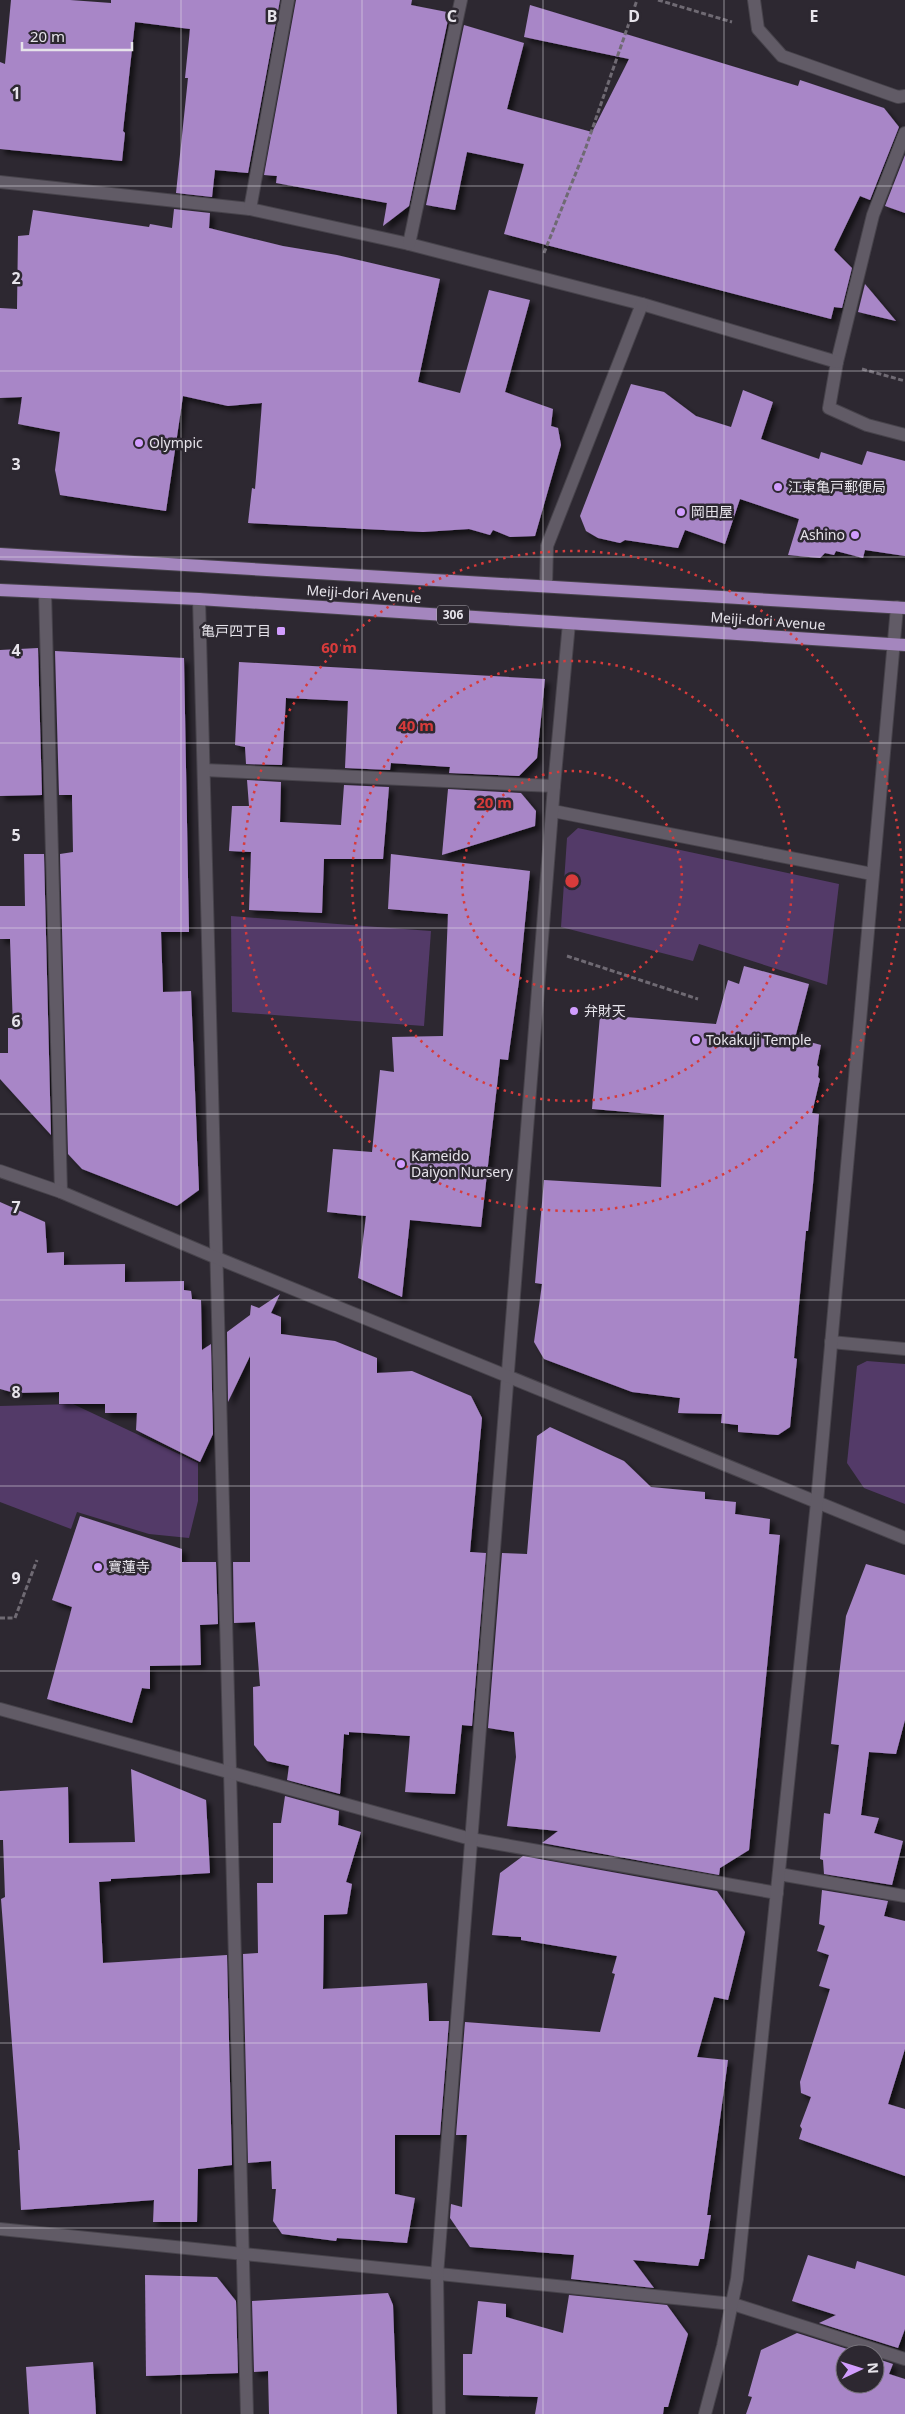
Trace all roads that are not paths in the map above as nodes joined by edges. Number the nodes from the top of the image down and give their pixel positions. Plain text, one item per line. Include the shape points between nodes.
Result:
1 (288, 0) edge
2 (461, 0) edge
3 (754, 0) edge
4 (905, 96) edge
5 (905, 133) edge
6 (0, 182) edge
7 (250, 209) junction
8 (409, 244) junction
9 (642, 304) junction
10 (837, 362) junction
11 (905, 436) edge
12 (0, 554) edge
13 (546, 586) junction
14 (0, 590) edge
15 (46, 592) junction
16 (200, 599) junction
17 (901, 608) edge
18 (569, 623) junction
19 (900, 644) edge
20 (204, 770) junction
21 (554, 786) junction
22 (553, 811) junction
23 (872, 874) junction
24 (0, 1171) edge
25 (61, 1192) junction
26 (218, 1258) junction
27 (830, 1342) junction
28 (905, 1349) edge
29 (508, 1377) junction
30 (817, 1502) junction
31 (905, 1538) edge
32 (0, 1709) edge
33 (230, 1772) junction
34 (471, 1839) junction
35 (779, 1874) junction
36 (777, 1893) junction
37 (905, 1896) edge
38 (0, 2229) edge
39 (243, 2253) junction
40 (436, 2275) junction
41 (733, 2304) junction
42 (905, 2359) edge
43 (246, 2414) edge
44 (439, 2414) edge
45 (705, 2414) edge

1 - 7 street
2 - 8 street
3 - 4 street via 758,29 782,56 898,97
5 - 10 street via 873,214
6 - 7 street
7 - 8 street
8 - 9 street
9 - 10 street
9 - 13 street via 547,546
10 - 11 street via 829,408 867,425
12 - 13 main road, Meiji-dori Avenue
13 - 17 main road, Meiji-dori Avenue
14 - 15 main road, Meiji-dori Avenue / 306
15 - 16 main road, Meiji-dori Avenue / 306
15 - 25 street
16 - 18 main road, Meiji-dori Avenue / 306
16 - 20 street
17 - 19 street
18 - 19 main road, Meiji-dori Avenue / 306
18 - 21 street
19 - 23 street
20 - 21 street
20 - 26 street
21 - 22 street
22 - 23 street
22 - 29 street
23 - 27 street
24 - 25 street
25 - 26 street
26 - 29 street
26 - 33 street
27 - 28 street
27 - 30 street
29 - 30 street
29 - 34 street
30 - 31 street
30 - 35 street
32 - 33 street
33 - 34 street
33 - 39 street
34 - 36 street
34 - 40 street
35 - 36 street
35 - 37 street
36 - 41 street
38 - 39 street
39 - 40 street
39 - 43 street
40 - 41 street
40 - 44 street
41 - 42 street
41 - 45 street

